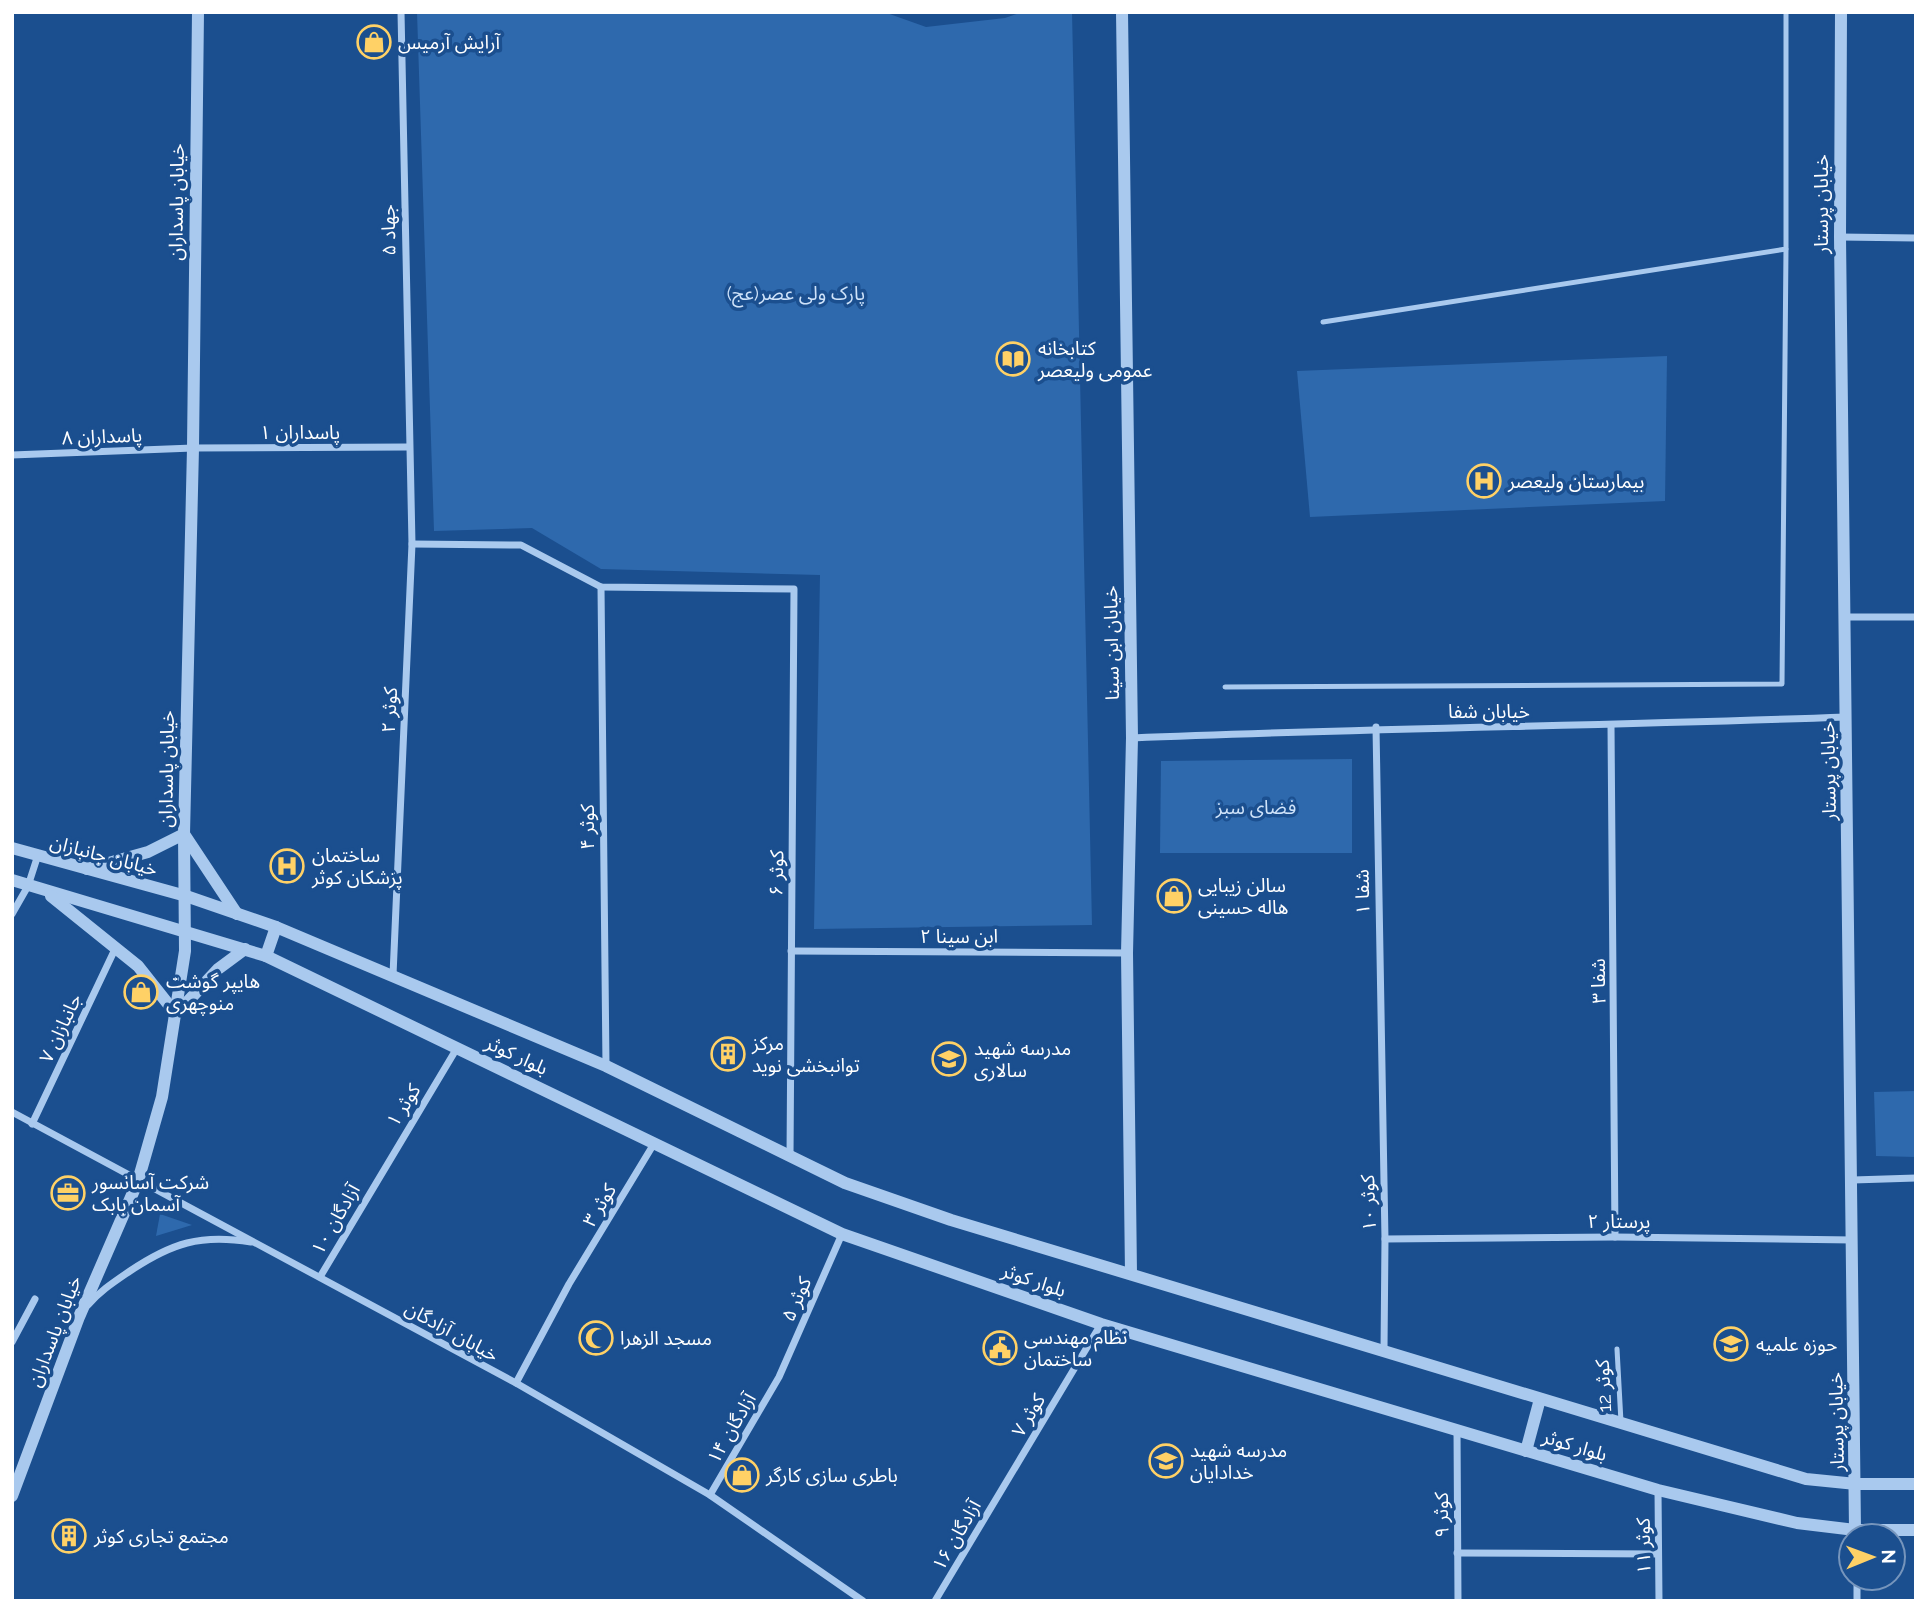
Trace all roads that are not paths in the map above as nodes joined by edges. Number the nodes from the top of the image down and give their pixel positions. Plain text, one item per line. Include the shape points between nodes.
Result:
1 (198, 12) edge
2 (401, 12) edge
3 (1122, 12) edge
4 (1786, 12) edge
5 (1841, 12) edge
6 (1840, 237) junction
7 (1916, 238) edge
8 (1786, 249) junction
9 (1323, 322) dead end
10 (407, 447) junction
11 (193, 448) junction
12 (12, 455) edge
13 (412, 544) junction
14 (601, 587) junction
15 (1847, 617) junction
16 (1916, 617) edge
17 (1224, 687) dead end
18 (1846, 717) junction
19 (1611, 726) junction
20 (1376, 727) junction
21 (1132, 738) junction
22 (184, 834) junction
23 (12, 848) edge
24 (37, 858) junction
25 (85, 869) junction
26 (12, 880) edge
27 (28, 886) junction
28 (45, 891) junction
29 (186, 897) junction
30 (12, 914) edge
31 (237, 914) junction
32 (276, 927) junction
33 (185, 930) junction
34 (116, 946) junction
35 (245, 948) junction
36 (791, 950) junction
37 (1127, 953) junction
38 (266, 956) junction
39 (393, 975) junction
40 (176, 1014) junction
41 (457, 1048) junction
42 (1380, 1056) joint
43 (606, 1066) junction
44 (12, 1112) edge
45 (32, 1124) junction
46 (655, 1142) junction
47 (790, 1157) junction
48 (377, 1177) joint
49 (1916, 1178) edge
50 (1853, 1180) junction
51 (138, 1181) junction
52 (842, 1234) junction
53 (1615, 1237) junction
54 (1385, 1239) junction
55 (1853, 1240) junction
56 (260, 1244) junction
57 (1131, 1273) junction
58 (320, 1277) junction
59 (35, 1299) dead end
60 (79, 1317) junction
61 (1101, 1324) junction
62 (12, 1342) edge
63 (1617, 1349) dead end
64 (1384, 1350) junction
65 (779, 1377) joint
66 (516, 1383) junction
67 (1540, 1399) junction
68 (1621, 1422) junction
69 (1457, 1428) junction
70 (1526, 1451) junction
71 (1856, 1484) junction
72 (1916, 1484) edge
73 (1003, 1486) joint
74 (1658, 1490) junction
75 (710, 1495) junction
76 (12, 1496) edge
77 (1855, 1522) edge
78 (1837, 1530) edge
79 (1457, 1553) junction
80 (1658, 1554) junction
81 (863, 1601) edge
82 (935, 1601) edge
83 (1458, 1601) edge
84 (1659, 1601) edge

1 - 11 street, خیابان پاسداران
2 - 10 street, جهاد ۵
3 - 21 street, خیابان ابن سینا
4 - 8 lane
5 - 6 street, خیابان پرستار
6 - 7 street
6 - 15 street, خیابان پرستار
8 - 9 lane
8 - 17 lane via 1782,684
10 - 11 street, پاسداران ۱
10 - 13 street, کوثر ۲
11 - 12 street, پاسداران ۸
11 - 22 street, خیابان پاسداران
13 - 14 street via 521,545
13 - 39 street, کوثر ۲
14 - 36 street, کوثر ۶ via 794,589
14 - 43 street, کوثر ۴
15 - 16 street
15 - 18 street, خیابان پرستار
18 - 19 street, خیابان شفا
18 - 50 street, خیابان پرستار
19 - 20 street, خیابان شفا
19 - 53 street, شفا ۳
20 - 21 street, خیابان شفا
20 - 42 street, شفا ۱
21 - 37 street, خیابان ابن سینا
22 - 25 street via 148,852
22 - 29 street, خیابان پاسداران
22 - 31 street
23 - 24 street, خیابان جانبازان
24 - 25 street, خیابان جانبازان
24 - 27 street
25 - 29 street, خیابان جانبازان
26 - 27 street
27 - 28 street
27 - 30 street
28 - 33 street
28 - 34 street
29 - 31 street, بلوار کوثر
29 - 33 street, خیابان پاسداران
31 - 32 street, بلوار کوثر
32 - 38 street
32 - 39 street, بلوار کوثر
33 - 35 street, بلوار کوثر
33 - 40 street, خیابان پاسداران
34 - 40 street
34 - 45 street, جانبازان ۷
35 - 38 street, بلوار کوثر
35 - 40 street
36 - 37 street, ابن سینا ۲
36 - 47 street, کوثر ۶
37 - 57 street, خیابان ابن سینا
38 - 41 street, بلوار کوثر
39 - 43 street, بلوار کوثر
40 - 51 street, خیابان پاسداران via 162,1097
41 - 46 street, بلوار کوثر
41 - 48 street, کوثر ۱
42 - 54 street, کوثر ۱۰
43 - 47 street, بلوار کوثر
44 - 45 street, خیابان آزادگان
45 - 51 street, خیابان آزادگان
46 - 52 street, بلوار کوثر
46 - 66 street, کوثر ۳ via 569,1284
47 - 57 street, بلوار کوثر via 845,1183 951,1220
48 - 58 street, آزادگان ۱۰
49 - 50 street
50 - 55 street, خیابان پرستار
51 - 56 street, خیابان آزادگان
51 - 60 street, خیابان پاسداران
52 - 61 street, بلوار کوثر
52 - 65 street, کوثر ۵
53 - 54 street, پرستار ۲
53 - 55 street, پرستار ۲
54 - 64 street, کوثر ۱۰
55 - 71 street, خیابان پرستار
56 - 58 street, خیابان آزادگان
56 - 60 street via 222,1238 167,1248 99,1292
57 - 64 street, بلوار کوثر
58 - 66 street, خیابان آزادگان
59 - 62 street
60 - 76 street, خیابان پاسداران
61 - 69 street, بلوار کوثر
61 - 73 street, کوثر ۷
63 - 68 lane, کوثر 12
64 - 67 street, بلوار کوثر
65 - 75 street, آزادگان ۱۴
66 - 75 street, خیابان آزادگان
67 - 68 street, بلوار کوثر
67 - 70 street
68 - 71 street, بلوار کوثر via 1806,1479
69 - 70 street, بلوار کوثر
69 - 79 street, کوثر ۹
70 - 74 street, بلوار کوثر
71 - 72 street, بلوار کوثر
71 - 77 street, خیابان پرستار
73 - 82 street, آزادگان ۱۶
74 - 78 street, بلوار کوثر
74 - 80 street, کوثر ۱۱
75 - 81 street, خیابان آزادگان
79 - 80 street
79 - 83 street, کوثر ۹
80 - 84 street, کوثر ۱۱

